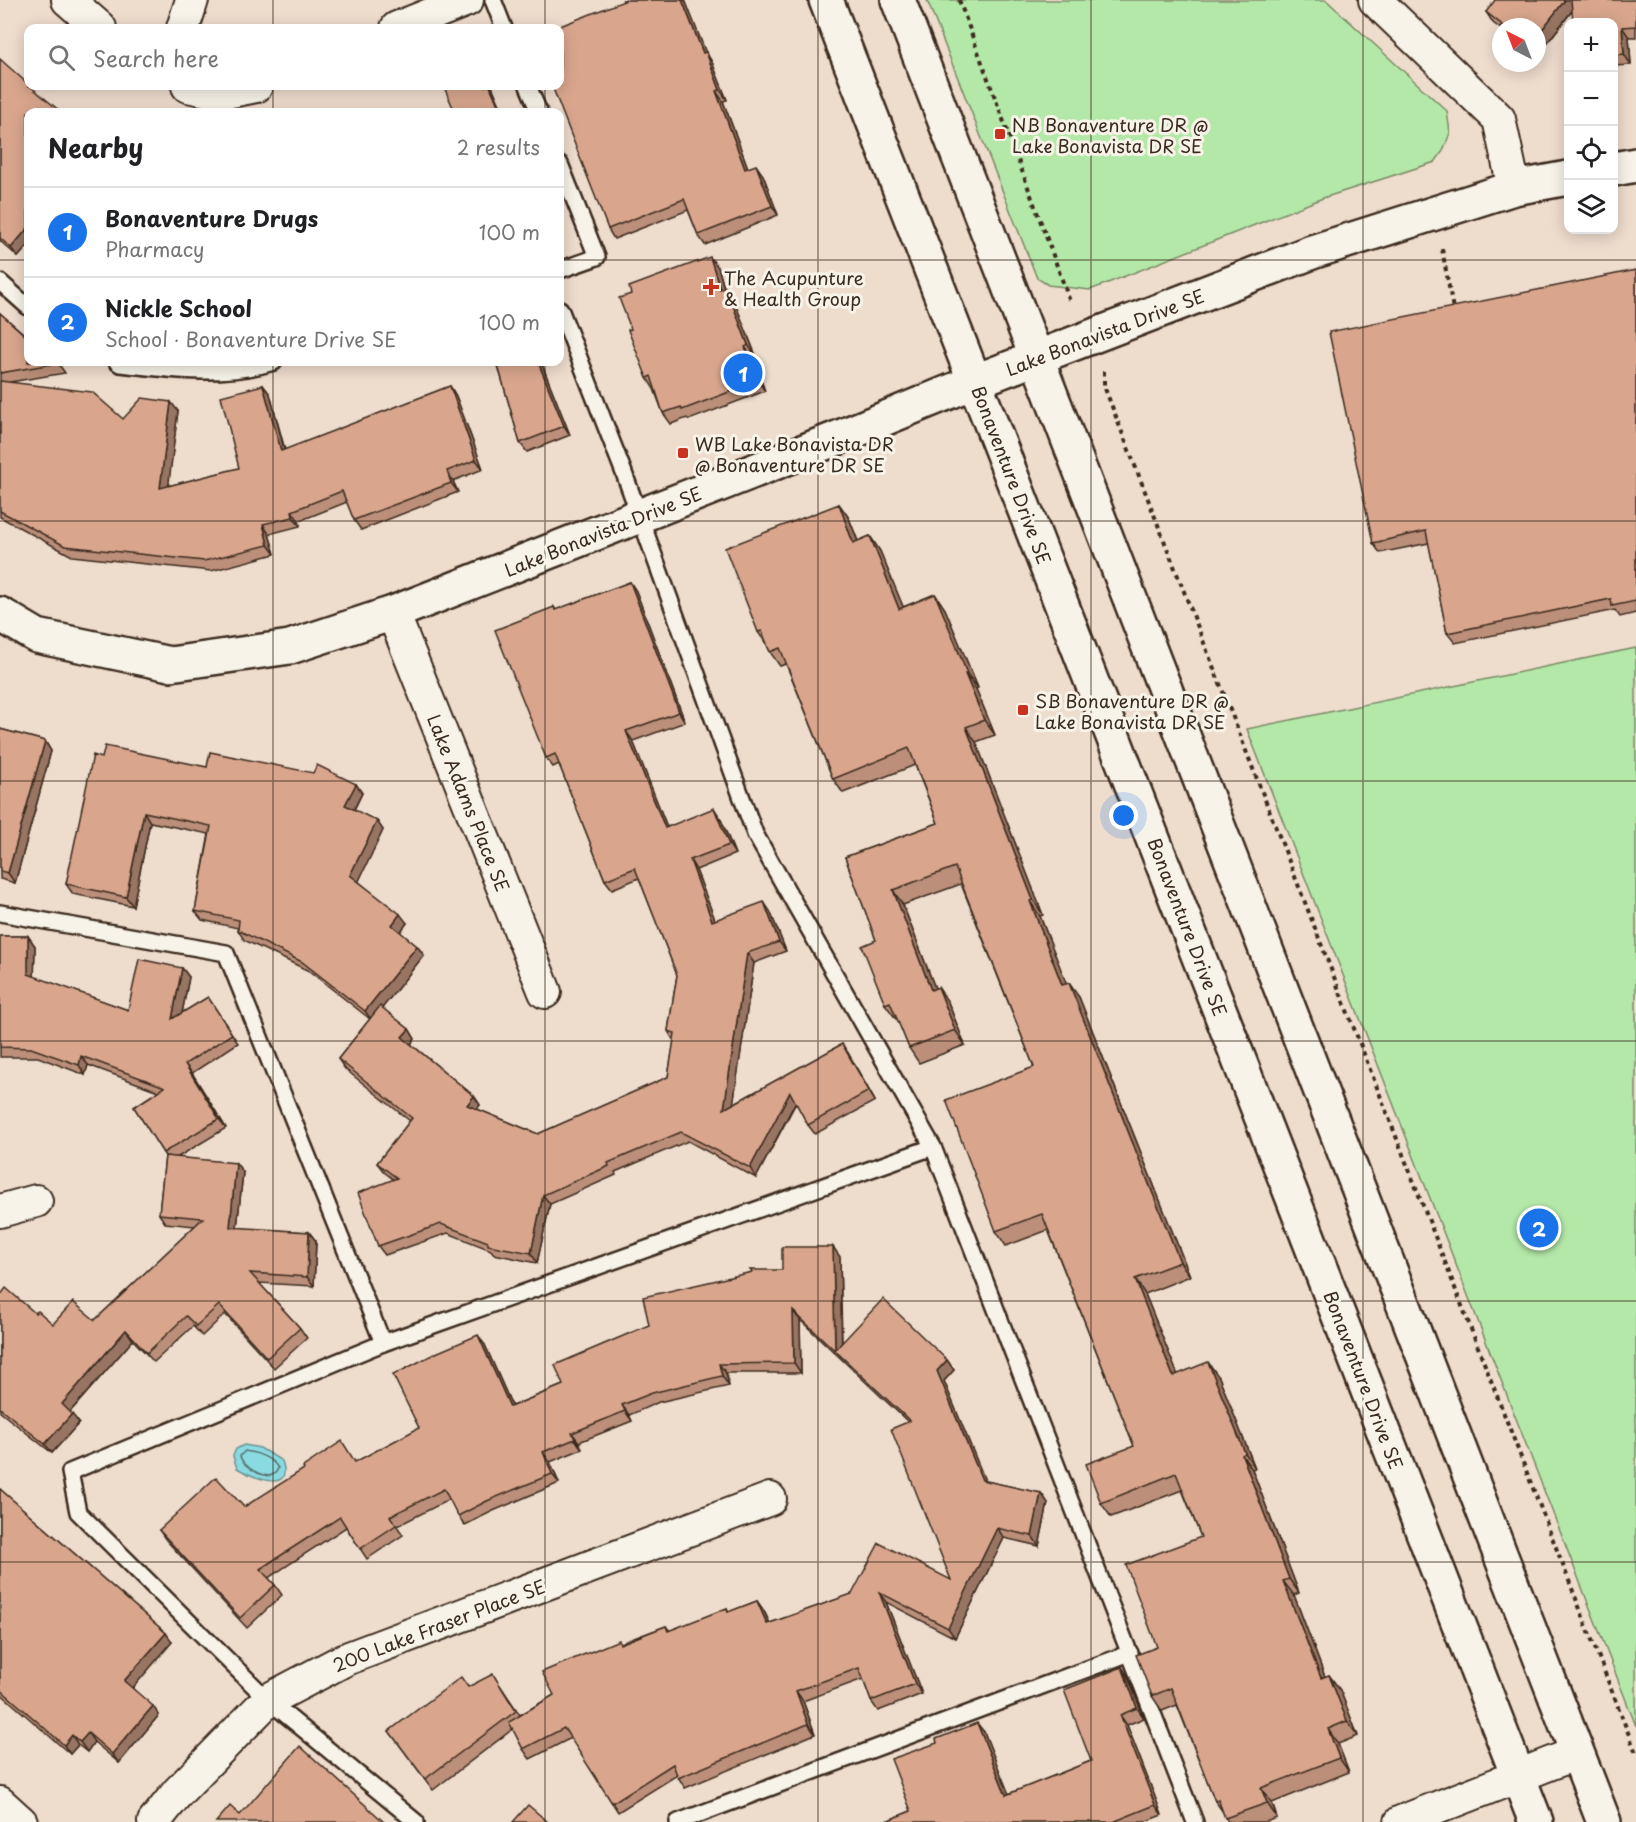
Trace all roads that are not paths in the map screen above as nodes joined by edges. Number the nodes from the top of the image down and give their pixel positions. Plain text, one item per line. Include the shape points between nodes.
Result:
1 (68, 0) edge
2 (192, 0) edge
3 (467, 0) edge
4 (493, 0) edge
5 (826, 0) edge
6 (898, 0) edge
7 (1375, 0) edge
8 (95, 24) edge
9 (184, 24) edge
10 (407, 24) edge
11 (502, 24) edge
12 (207, 90) edge
13 (236, 90) edge
14 (530, 90) edge
15 (536, 108) edge
16 (1636, 165) edge
17 (1618, 168) edge
18 (564, 174) edge
19 (1564, 179) edge
20 (1514, 188) junction
21 (564, 269) edge
22 (0, 282) edge
23 (24, 303) edge
24 (564, 319) edge
25 (1037, 359) junction
26 (136, 366) edge
27 (260, 366) edge
28 (975, 381) junction
29 (640, 516) junction
30 (393, 613) junction
31 (0, 614) edge
32 (0, 913) edge
33 (545, 992) dead end
34 (933, 1147) junction
35 (36, 1201) dead end
36 (0, 1210) edge
37 (383, 1343) junction
38 (770, 1499) dead end
39 (1130, 1653) junction
40 (267, 1700) junction
41 (1577, 1753) junction
42 (1518, 1776) junction
43 (0, 1803) edge
44 (21, 1822) edge
45 (154, 1822) edge
46 (416, 1822) edge
47 (678, 1822) edge
48 (1195, 1822) edge
49 (1401, 1822) edge
50 (1536, 1822) edge
51 (1604, 1822) edge

1 - 8 street
2 - 9 street
3 - 10 street
4 - 11 lane
5 - 28 street, Bonaventure Drive SE
6 - 25 street
7 - 20 street via 1499,119
12 - 13 street
14 - 15 lane
16 - 17 street
18 - 21 lane via 597,257
19 - 20 street, Lake Bonavista Drive SE
20 - 25 street, Lake Bonavista Drive SE via 1312,252
22 - 23 lane
24 - 29 lane
25 - 28 street, Lake Bonavista Drive SE
25 - 41 street
26 - 27 lane via 183,372
28 - 29 street, Lake Bonavista Drive SE
28 - 42 street, Bonaventure Drive SE
29 - 30 street, Lake Bonavista Drive SE
29 - 34 lane via 755,834
30 - 31 street, Lake Bonavista Drive SE via 290,647 170,664 37,636
30 - 33 street, Lake Adams Place SE
32 - 37 lane via 226,953
34 - 37 lane
34 - 39 lane
35 - 36 street
37 - 40 lane via 70,1472 78,1512
38 - 40 street, 200 Lake Fraser Place SE via 346,1659
39 - 47 lane
39 - 48 lane
40 - 45 street, 200 Lake Fraser Place SE
40 - 46 lane
41 - 42 street
41 - 51 street
42 - 49 street
42 - 50 street, Bonaventure Drive SE
43 - 44 street

